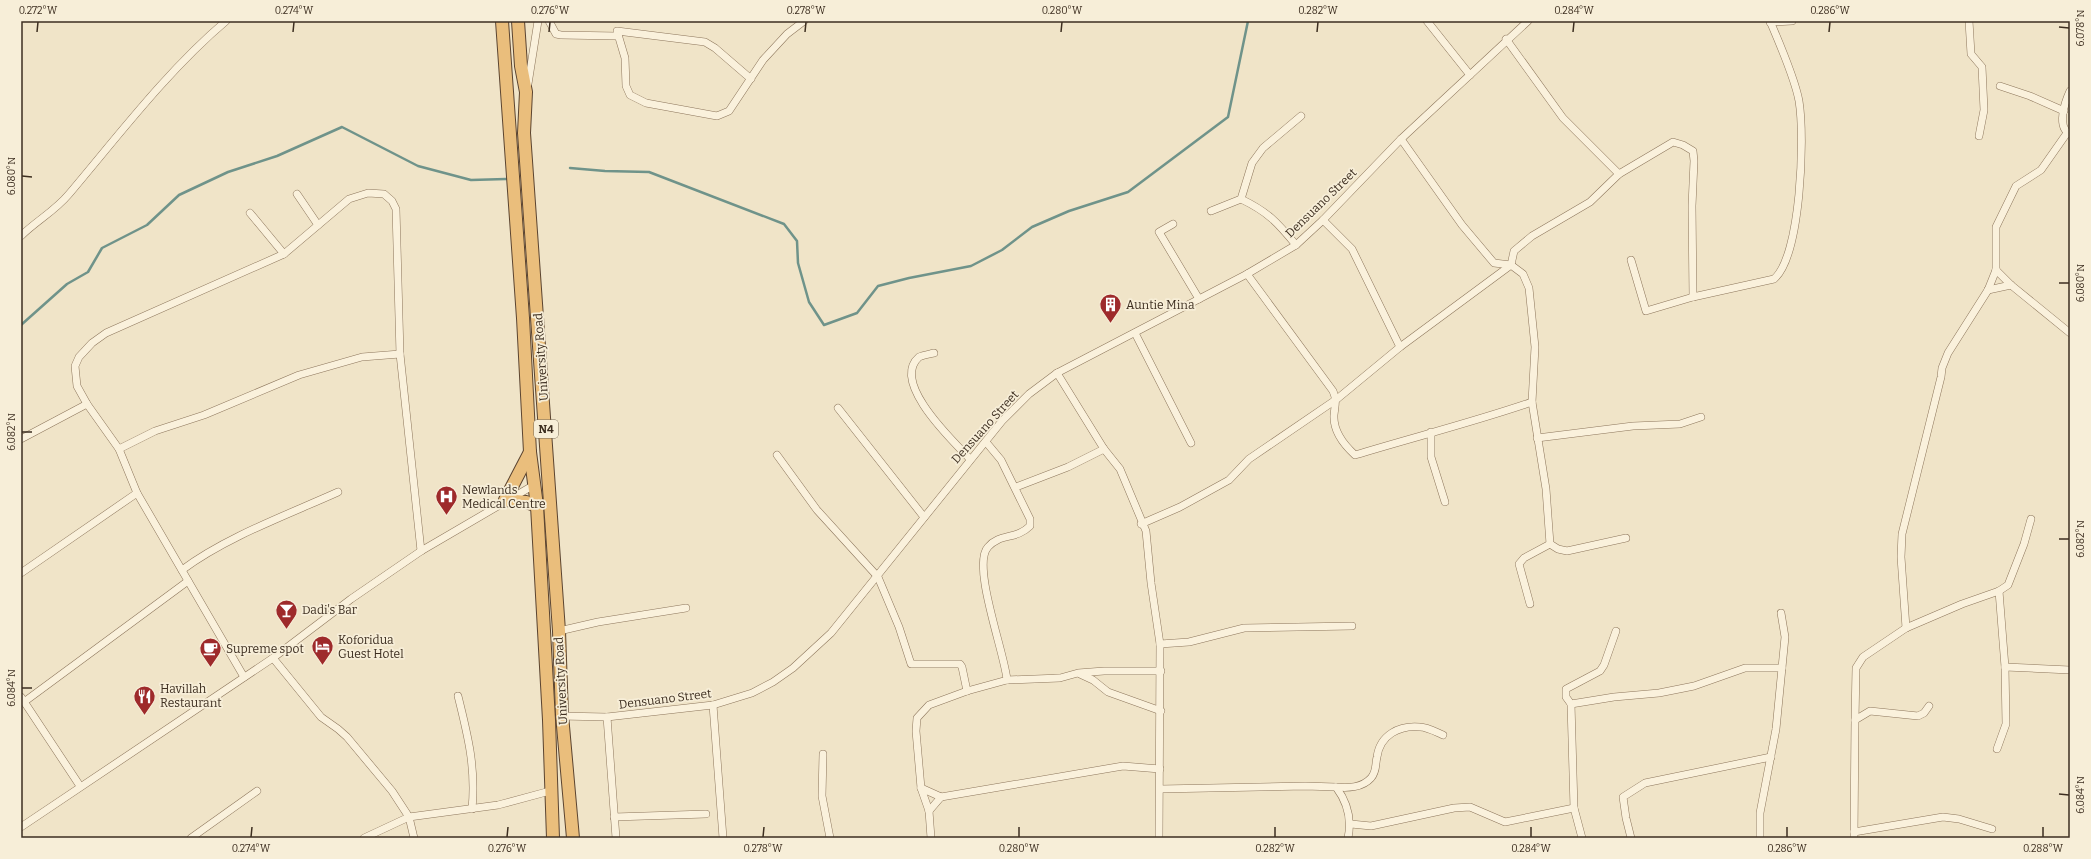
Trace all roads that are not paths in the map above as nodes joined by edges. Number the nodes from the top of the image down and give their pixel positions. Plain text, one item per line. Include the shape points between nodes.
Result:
1 (226, 21) edge
2 (502, 21) edge
3 (518, 21) edge
4 (538, 21) edge
5 (549, 21) edge
6 (804, 21) edge
7 (1426, 21) edge
8 (1528, 21) edge
9 (1770, 21) edge
10 (1792, 21) edge
11 (1969, 21) edge
12 (617, 36) junction
13 (1506, 39) junction
14 (1470, 75) junction
15 (751, 79) junction
16 (2000, 86) dead end
17 (2070, 91) edge
18 (526, 92) junction
19 (2064, 111) junction
20 (1302, 116) dead end
21 (2069, 133) edge
22 (1979, 136) dead end
23 (1401, 139) junction
24 (1619, 174) junction
25 (297, 194) dead end
26 (1241, 199) junction
27 (1211, 211) dead end
28 (250, 213) dead end
29 (1323, 220) junction
30 (1174, 224) dead end
31 (318, 225) junction
32 (22, 233) edge
33 (1296, 245) junction
34 (284, 254) junction
35 (1631, 260) dead end
36 (1511, 265) junction
37 (1996, 270) junction
38 (1247, 274) junction
39 (2011, 285) junction
40 (1988, 290) junction
41 (1693, 297) junction
42 (1199, 299) junction
43 (1135, 333) junction
44 (2070, 333) edge
45 (1400, 348) junction
46 (934, 353) dead end
47 (400, 354) junction
48 (1057, 373) junction
49 (1337, 399) junction
50 (1532, 402) junction
51 (87, 404) junction
52 (838, 408) dead end
53 (1701, 417) dead end
54 (1431, 432) junction
55 (1537, 438) junction
56 (21, 439) edge
57 (986, 442) junction
58 (1191, 443) dead end
59 (119, 449) junction
60 (1104, 449) junction
61 (530, 452) junction
62 (777, 455) dead end
63 (970, 460) junction
64 (534, 485) junction
65 (1016, 487) junction
66 (338, 492) dead end
67 (137, 493) junction
68 (505, 500) junction
69 (1445, 502) dead end
70 (537, 506) junction
71 (924, 517) junction
72 (2031, 519) dead end
73 (1141, 524) junction
74 (1626, 538) dead end
75 (1550, 544) junction
76 (421, 551) junction
77 (182, 570) junction
78 (21, 573) edge
79 (878, 577) junction
80 (188, 581) junction
81 (1999, 591) junction
82 (1530, 604) dead end
83 (686, 608) dead end
84 (1781, 613) dead end
85 (1352, 626) dead end
86 (1906, 628) junction
87 (559, 631) junction
88 (1616, 631) dead end
89 (1160, 644) junction
90 (274, 658) junction
91 (2005, 666) junction
92 (1782, 668) junction
93 (2070, 670) edge
94 (1161, 672) junction
95 (1078, 673) junction
96 (244, 677) junction
97 (1007, 680) junction
98 (967, 691) junction
99 (458, 696) dead end
100 (23, 700) edge
101 (1571, 704) junction
102 (713, 706) junction
103 (1929, 706) dead end
104 (1161, 711) junction
105 (562, 715) junction
106 (607, 717) junction
107 (549, 720) junction
108 (1855, 720) junction
109 (1444, 735) dead end
110 (1997, 749) dead end
111 (823, 754) dead end
112 (1771, 757) junction
113 (1160, 769) junction
114 (80, 786) junction
115 (1336, 787) junction
116 (921, 788) junction
117 (1160, 789) junction
118 (257, 791) dead end
119 (550, 791) junction
120 (941, 797) junction
121 (1574, 808) junction
122 (472, 809) junction
123 (929, 811) junction
124 (706, 814) dead end
125 (409, 817) junction
126 (614, 817) junction
127 (1351, 824) junction
128 (21, 827) edge
129 (1992, 830) dead end
130 (1854, 835) edge
131 (191, 838) edge
132 (364, 838) edge
133 (414, 838) edge
134 (553, 838) edge
135 (573, 838) edge
136 (616, 838) edge
137 (723, 838) edge
138 (830, 838) edge
139 (931, 838) edge
140 (1159, 838) edge
141 (1348, 838) edge
142 (1582, 838) edge
143 (1631, 838) edge
144 (1760, 838) edge

1 - 32 street via 168,79 68,195 46,216
2 - 61 highway, University Road / N4 via 524,318
3 - 18 highway, University Road / N4
4 - 18 street
5 - 12 street via 556,34
6 - 15 street via 787,34 763,60
7 - 14 street
8 - 13 street, Densuano Street
9 - 10 street
9 - 41 street via 1799,100 1801,172 1793,232 1780,274 1774,279
11 - 22 street via 1971,54 1982,67 1984,110
12 - 15 street via 617,31 705,42
12 - 15 street via 625,58 626,86 630,95 646,102 717,116 729,111
13 - 14 street, Densuano Street
13 - 24 street via 1563,118
14 - 23 street, Densuano Street
16 - 19 street
17 - 19 street
18 - 87 highway, University Road / N4 via 524,133
19 - 21 street via 2064,126
20 - 26 street via 1263,148 1252,162
21 - 37 street via 2041,170 2016,186 1996,227
23 - 29 street, Densuano Street
23 - 36 street via 1479,247 1494,264
24 - 36 street via 1590,202 1532,236 1514,251
24 - 41 street via 1672,142 1692,151
25 - 31 street
26 - 27 street
26 - 33 street via 1276,220
28 - 34 street
29 - 33 street, Densuano Street
29 - 45 street via 1352,250
30 - 42 street via 1159,232
31 - 34 street
31 - 47 street via 349,200 368,193 384,194 392,201 396,209
33 - 38 street, Densuano Street
34 - 51 street via 124,324 92,343 79,357 75,366 77,386
35 - 41 street via 1646,311
36 - 45 street
36 - 50 street via 1523,274 1529,288 1535,346
37 - 39 street
37 - 40 street
38 - 42 street, Densuano Street
38 - 49 street via 1303,348
39 - 40 street
39 - 44 street
40 - 86 street via 1948,353 1942,368 1912,488 1902,534 1901,557
42 - 43 street, Densuano Street
43 - 48 street, Densuano Street
43 - 58 street
45 - 49 street
46 - 63 street via 920,356 913,365 911,378 915,391 933,418
47 - 59 street via 362,357 305,372 204,415 155,431
47 - 76 street
48 - 57 street, Densuano Street via 1029,394 1002,421
48 - 60 street
49 - 54 street via 1334,417 1336,431 1355,455
49 - 73 street via 1249,459 1229,480 1180,507
50 - 54 street via 1481,420
50 - 55 street
51 - 56 street
51 - 59 street
52 - 71 street
53 - 55 street via 1680,424 1633,426
54 - 69 street via 1431,457
55 - 75 street via 1546,489
57 - 63 street, Densuano Street
57 - 65 street via 1001,460
59 - 67 street
60 - 65 street via 1068,467
60 - 73 street via 1120,469
61 - 64 highway, University Road / N4
61 - 68 highway
62 - 79 street via 817,510
63 - 71 street, Densuano Street
64 - 68 street
64 - 70 highway, University Road / N4
65 - 97 street via 1030,519 1030,526 1016,536 996,539 986,548 982,559 991,613 1006,666
66 - 77 street via 232,540 196,559
67 - 77 street
67 - 78 street
68 - 70 highway
68 - 76 street
70 - 107 highway, University Road / N4
71 - 79 street, Densuano Street
72 - 81 street via 2008,585
73 - 89 street via 1146,532
74 - 75 street via 1567,551
75 - 82 street via 1524,558 1519,564
76 - 90 street via 351,599
77 - 80 street
79 - 98 street via 899,628 910,664 960,664
79 - 102 street, Densuano Street via 831,633 794,668 752,692
80 - 96 street
80 - 100 street
81 - 86 street
81 - 91 street
83 - 87 street
84 - 92 street via 1785,637
85 - 89 street via 1244,628 1189,642
86 - 108 street via 1863,657 1856,668
87 - 105 highway, University Road / N4
88 - 101 street via 1600,671 1566,689 1566,697
89 - 94 street
90 - 96 street
90 - 125 street via 321,717 346,737 392,791
91 - 93 street
91 - 110 street via 2006,724
92 - 101 street via 1745,668 1694,686
92 - 112 street
94 - 95 street via 1123,670
94 - 104 street
95 - 97 street via 1060,678
95 - 104 street via 1093,680 1108,692
96 - 114 street
97 - 98 street
98 - 116 street via 930,705 918,718 917,746
99 - 122 street via 473,764
100 - 114 street
101 - 121 street
102 - 106 street, Densuano Street
102 - 137 street
103 - 108 street via 1918,716 1870,711
104 - 113 street
105 - 106 street, Densuano Street
105 - 107 street, Densuano Street
105 - 135 highway, University Road / N4
106 - 126 street
107 - 119 highway, University Road / N4
108 - 130 street
109 - 115 street via 1420,727 1396,729 1384,739 1376,757 1377,768 1370,778 1352,788
111 - 138 street via 822,796
112 - 143 street via 1645,783 1623,797
112 - 144 street via 1760,813
113 - 117 street
113 - 120 street via 1122,766
114 - 128 street
115 - 117 street
115 - 127 street via 1344,797
116 - 120 street
116 - 123 street
117 - 140 street
118 - 131 street
119 - 122 street
119 - 134 highway, University Road / N4
120 - 123 street
121 - 127 street via 1505,822 1470,807 1454,808 1371,826
121 - 142 street
122 - 125 street
123 - 139 street
124 - 126 street
125 - 132 street
125 - 133 street
126 - 136 street
127 - 141 street
129 - 130 street via 1959,819 1943,817

